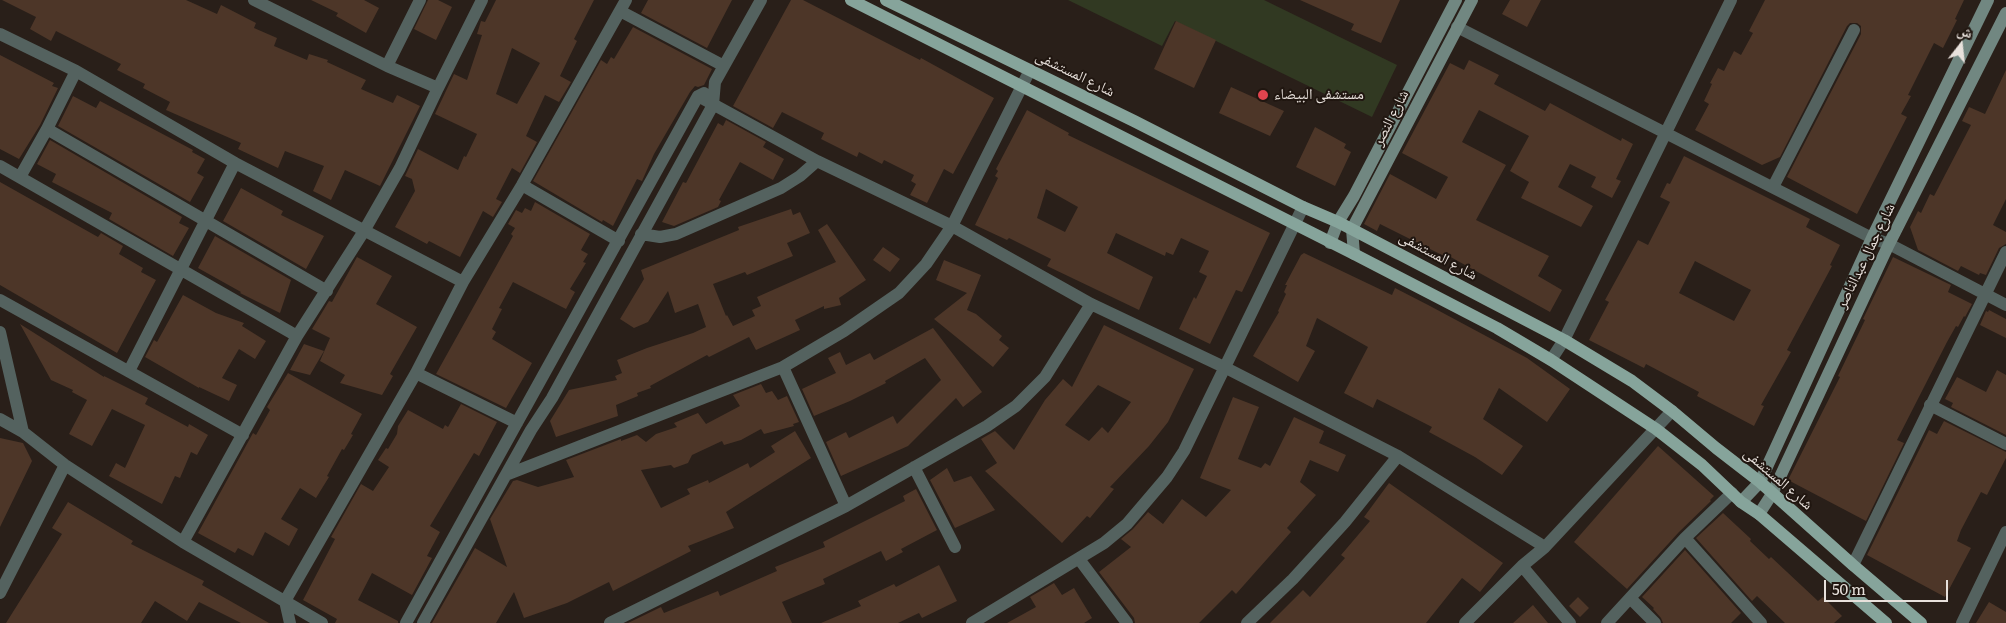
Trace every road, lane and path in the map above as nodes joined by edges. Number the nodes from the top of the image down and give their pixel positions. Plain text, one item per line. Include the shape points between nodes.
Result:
1 (254, 0) edge
2 (420, 0) edge
3 (482, 0) edge
4 (761, 0) edge
5 (851, 0) edge
6 (886, 0) edge
7 (1456, 0) edge
8 (1472, 0) edge
9 (1731, 0) edge
10 (1988, 0) edge
11 (623, 6) edge
12 (2006, 13) edge
13 (1457, 27) junction
14 (1854, 30) dead end
15 (0, 34) edge
16 (386, 66) junction
17 (724, 66) junction
18 (1030, 70) junction
19 (76, 72) junction
20 (715, 82) junction
21 (1022, 86) junction
22 (438, 88) junction
23 (698, 96) junction
24 (713, 105) junction
25 (47, 130) junction
26 (1665, 133) junction
27 (817, 161) junction
28 (235, 163) junction
29 (0, 166) edge
30 (20, 177) junction
31 (522, 185) junction
32 (1773, 187) junction
33 (1303, 207) junction
34 (206, 221) junction
35 (1338, 222) junction
36 (1295, 224) junction
37 (952, 226) junction
38 (1352, 230) junction
39 (364, 231) junction
40 (641, 234) junction
41 (1872, 238) junction
42 (619, 241) junction
43 (1330, 243) junction
44 (1889, 244) junction
45 (2006, 252) edge
46 (1354, 254) junction
47 (180, 269) junction
48 (464, 282) junction
49 (326, 290) junction
50 (1985, 295) junction
51 (0, 300) edge
52 (1091, 304) junction
53 (2006, 305) edge
54 (0, 332) edge
55 (297, 336) junction
56 (1564, 340) junction
57 (1551, 360) junction
58 (783, 366) junction
59 (1226, 368) junction
60 (129, 371) junction
61 (416, 373) junction
62 (1930, 405) junction
63 (1672, 411) junction
64 (0, 419) edge
65 (517, 423) junction
66 (1656, 429) junction
67 (24, 432) junction
68 (243, 435) junction
69 (2006, 444) edge
70 (1398, 456) junction
71 (65, 465) junction
72 (914, 467) junction
73 (506, 475) junction
74 (1760, 482) junction
75 (1772, 494) junction
76 (1736, 497) junction
77 (846, 506) junction
78 (1759, 514) junction
79 (2006, 532) edge
80 (1685, 538) junction
81 (183, 542) junction
82 (955, 547) dead end
83 (1545, 547) junction
84 (1079, 559) junction
85 (1852, 565) junction
86 (1522, 566) junction
87 (0, 593) edge
88 (1630, 598) junction
89 (285, 600) junction
90 (290, 623) edge
91 (322, 623) edge
92 (406, 623) edge
93 (423, 623) edge
94 (610, 623) edge
95 (972, 623) edge
96 (1127, 623) edge
97 (1247, 623) edge
98 (1465, 623) edge
99 (1570, 623) edge
100 (1607, 623) edge
101 (1655, 623) edge
102 (1760, 623) edge
103 (1886, 623) edge
104 (1921, 623) edge
105 (1962, 623) edge

1 - 16 street
2 - 16 street
3 - 22 street
4 - 17 street
5 - 21 main road
6 - 18 main road, شارع المستشفى
7 - 35 street, شارع النصر
8 - 13 street, شارع النصر
9 - 26 street
10 - 41 street
11 - 17 street
11 - 31 street
12 - 44 street, شارع جمال عبدالناصر
13 - 26 street
13 - 38 street, شارع النصر
14 - 32 street
15 - 19 street
16 - 22 street
17 - 20 street
18 - 21 street
18 - 33 main road, شارع المستشفى
19 - 25 street
19 - 28 street
20 - 23 street
20 - 24 street
21 - 36 main road
21 - 37 street
22 - 39 street via 400,168
23 - 24 street
23 - 42 street
24 - 27 street
24 - 40 street
25 - 30 street
25 - 34 street
26 - 32 street
26 - 56 street
27 - 37 street
27 - 40 street via 781,188 676,234 660,238
28 - 34 street
28 - 39 street
29 - 30 street
30 - 47 street
31 - 42 street
31 - 48 street
32 - 41 street
33 - 35 main road, شارع المستشفى
33 - 36 street
34 - 47 street
34 - 49 street
35 - 38 main road, شارع المستشفى
35 - 43 street, شارع النصر
36 - 43 main road
36 - 59 street
37 - 52 street
37 - 58 street via 926,264 899,293 844,331
38 - 46 street
38 - 56 main road, شارع المستشفى
39 - 48 street
39 - 49 street
40 - 73 street via 552,398
41 - 44 street
41 - 74 street
42 - 65 street
43 - 46 main road
44 - 50 street
44 - 75 street, شارع جمال عبدالناصر
45 - 50 street
46 - 57 main road
47 - 55 street
47 - 60 street
48 - 61 street
49 - 55 street
50 - 53 street
50 - 62 street
51 - 60 street
52 - 59 street
52 - 72 street via 1045,377 1016,406
54 - 67 street
55 - 68 street
56 - 57 street
56 - 63 main road, شارع المستشفى via 1632,381
57 - 66 main road
58 - 73 street
58 - 77 street
59 - 70 street
59 - 84 street via 1184,451 1167,477 1127,524 1104,544
60 - 68 street
61 - 65 street
61 - 89 street
62 - 69 street
62 - 85 street
63 - 66 street
63 - 74 main road, شارع المستشفى
64 - 67 street
65 - 92 street
66 - 76 main road
66 - 83 street
67 - 71 street
68 - 81 street
70 - 83 street
70 - 97 street via 1332,536
71 - 81 street
71 - 87 street
72 - 77 street
72 - 82 street
73 - 93 street
74 - 75 main road, شارع المستشفى
74 - 76 street
75 - 78 street, شارع جمال عبدالناصر
75 - 85 main road, شارع المستشفى
76 - 78 main road
76 - 80 street
77 - 94 street
78 - 103 main road
79 - 105 street
80 - 88 street
80 - 102 street
81 - 89 street
83 - 86 street
84 - 95 street
84 - 96 street
85 - 104 main road, شارع المستشفى
86 - 98 street
86 - 99 street
88 - 100 street
88 - 101 street
89 - 90 street
89 - 91 street

